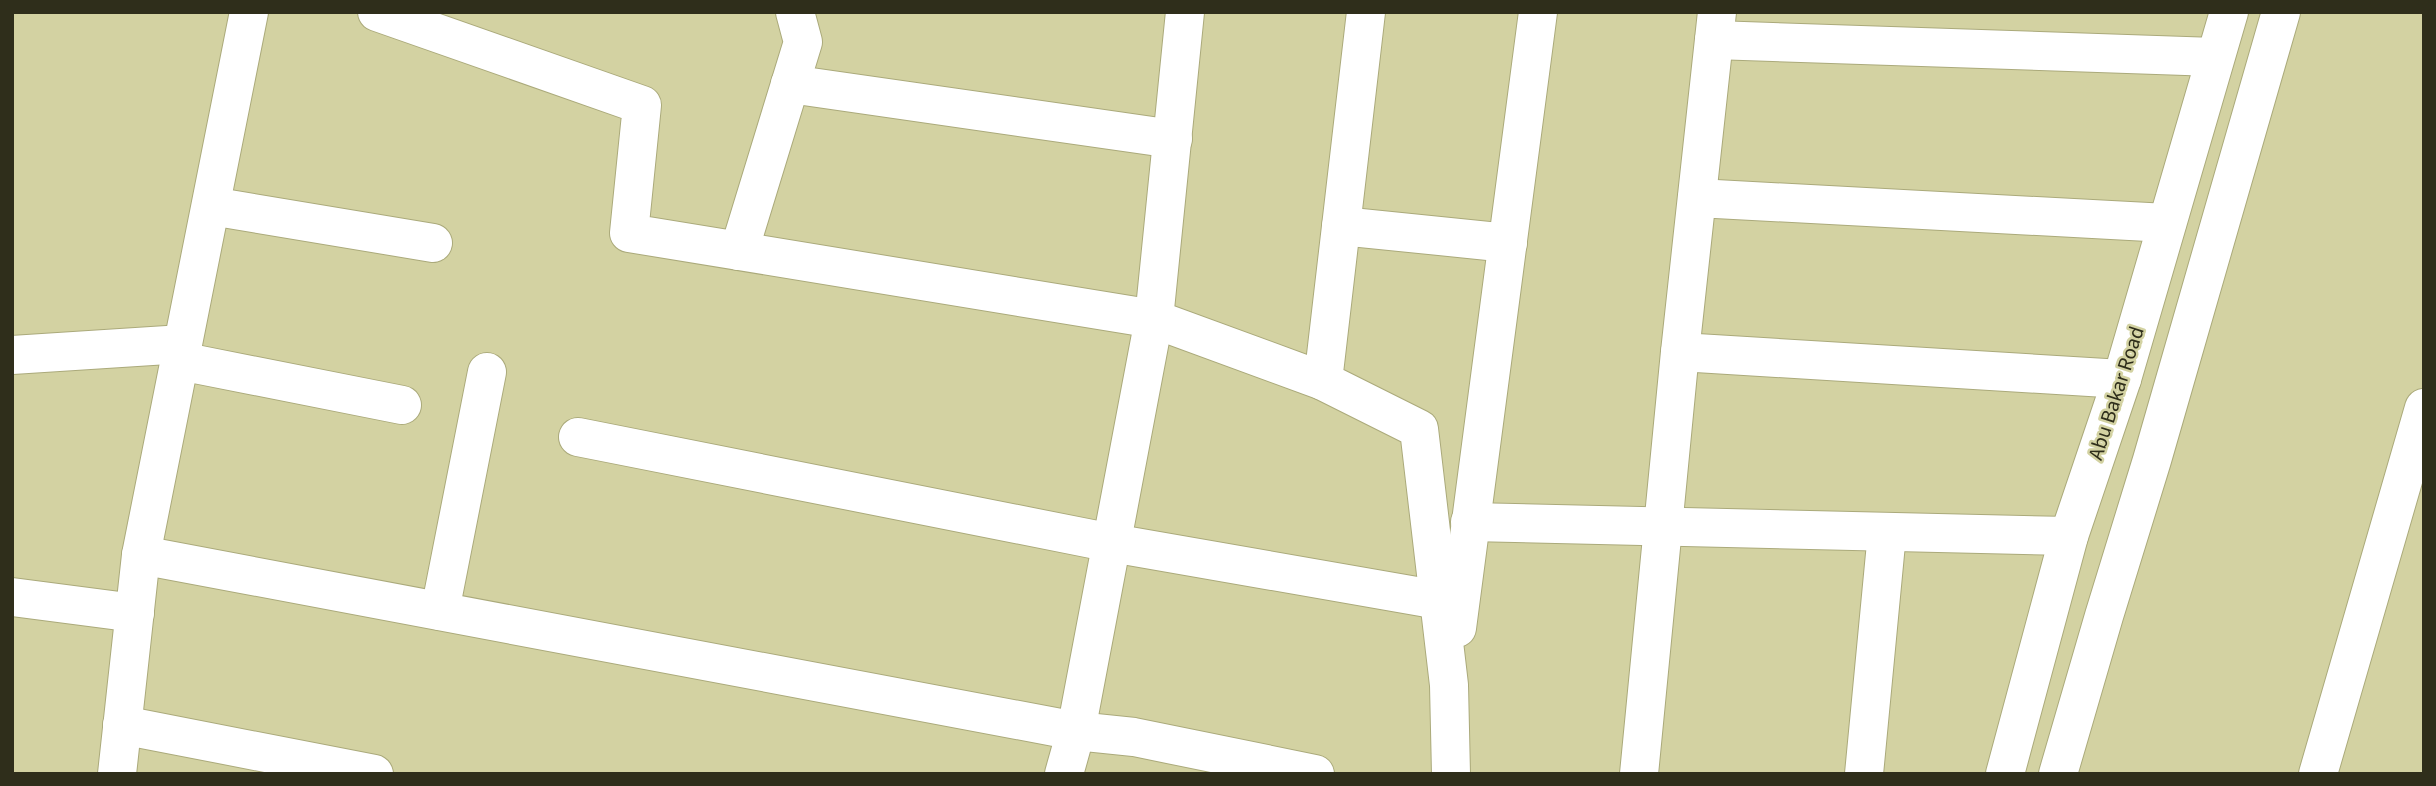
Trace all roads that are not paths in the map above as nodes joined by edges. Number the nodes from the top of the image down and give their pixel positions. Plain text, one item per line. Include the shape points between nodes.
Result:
1 (249, 12) edge
2 (377, 12) edge
3 (795, 12) edge
4 (1185, 12) edge
5 (1366, 12) edge
6 (1538, 12) edge
7 (2229, 12) edge
8 (2281, 12) edge
9 (1715, 26) edge
10 (2215, 57) junction
11 (790, 84) junction
12 (1173, 139) junction
13 (1697, 198) junction
14 (211, 206) junction
15 (2167, 223) junction
16 (1341, 226) junction
17 (433, 243) dead end
18 (1508, 243) junction
19 (738, 251) junction
20 (1154, 319) junction
21 (1680, 352) junction
22 (182, 353) junction
23 (12, 355) edge
24 (487, 372) dead end
25 (2122, 379) junction
26 (1323, 381) junction
27 (402, 405) dead end
28 (2424, 408) edge
29 (578, 437) dead end
30 (1471, 522) junction
31 (1663, 527) junction
32 (1888, 533) junction
33 (2069, 536) junction
34 (1112, 543) junction
35 (141, 555) junction
36 (12, 597) edge
37 (1439, 600) junction
38 (440, 611) junction
39 (135, 613) junction
40 (1449, 685) junction
41 (122, 726) junction
42 (1076, 731) junction
43 (117, 774) edge
44 (374, 774) edge
45 (1064, 774) edge
46 (1315, 774) edge
47 (1451, 774) edge
48 (1639, 774) edge
49 (1864, 774) edge
50 (2005, 774) edge
51 (2058, 774) edge
52 (2319, 774) edge

1 - 14 street
2 - 19 street via 642,105 629,233
3 - 11 street via 803,42
4 - 12 street
5 - 16 street
6 - 18 street
7 - 10 street, Abu Bakar Road
8 - 51 street
9 - 10 street
9 - 13 street
10 - 15 street, Abu Bakar Road
11 - 12 street
11 - 19 street
12 - 20 street
13 - 15 street
13 - 21 street
14 - 17 street
14 - 22 street
15 - 25 street, Abu Bakar Road
16 - 18 street
16 - 26 street
18 - 30 street
19 - 20 street
20 - 26 street
20 - 34 street
21 - 25 street
21 - 31 street
22 - 23 street
22 - 27 street
22 - 35 street
24 - 38 street
25 - 33 street, Abu Bakar Road
26 - 37 street via 1419,429
28 - 52 street
29 - 34 street
30 - 31 street
30 - 40 street
31 - 32 street
31 - 48 street
32 - 33 street
32 - 49 street
33 - 50 street, Abu Bakar Road
34 - 37 street
34 - 42 street
35 - 38 street
35 - 39 street
36 - 39 street
37 - 40 street
38 - 42 street
39 - 41 street
40 - 47 street
41 - 43 street
41 - 44 street
42 - 45 street
42 - 46 street via 1134,737

